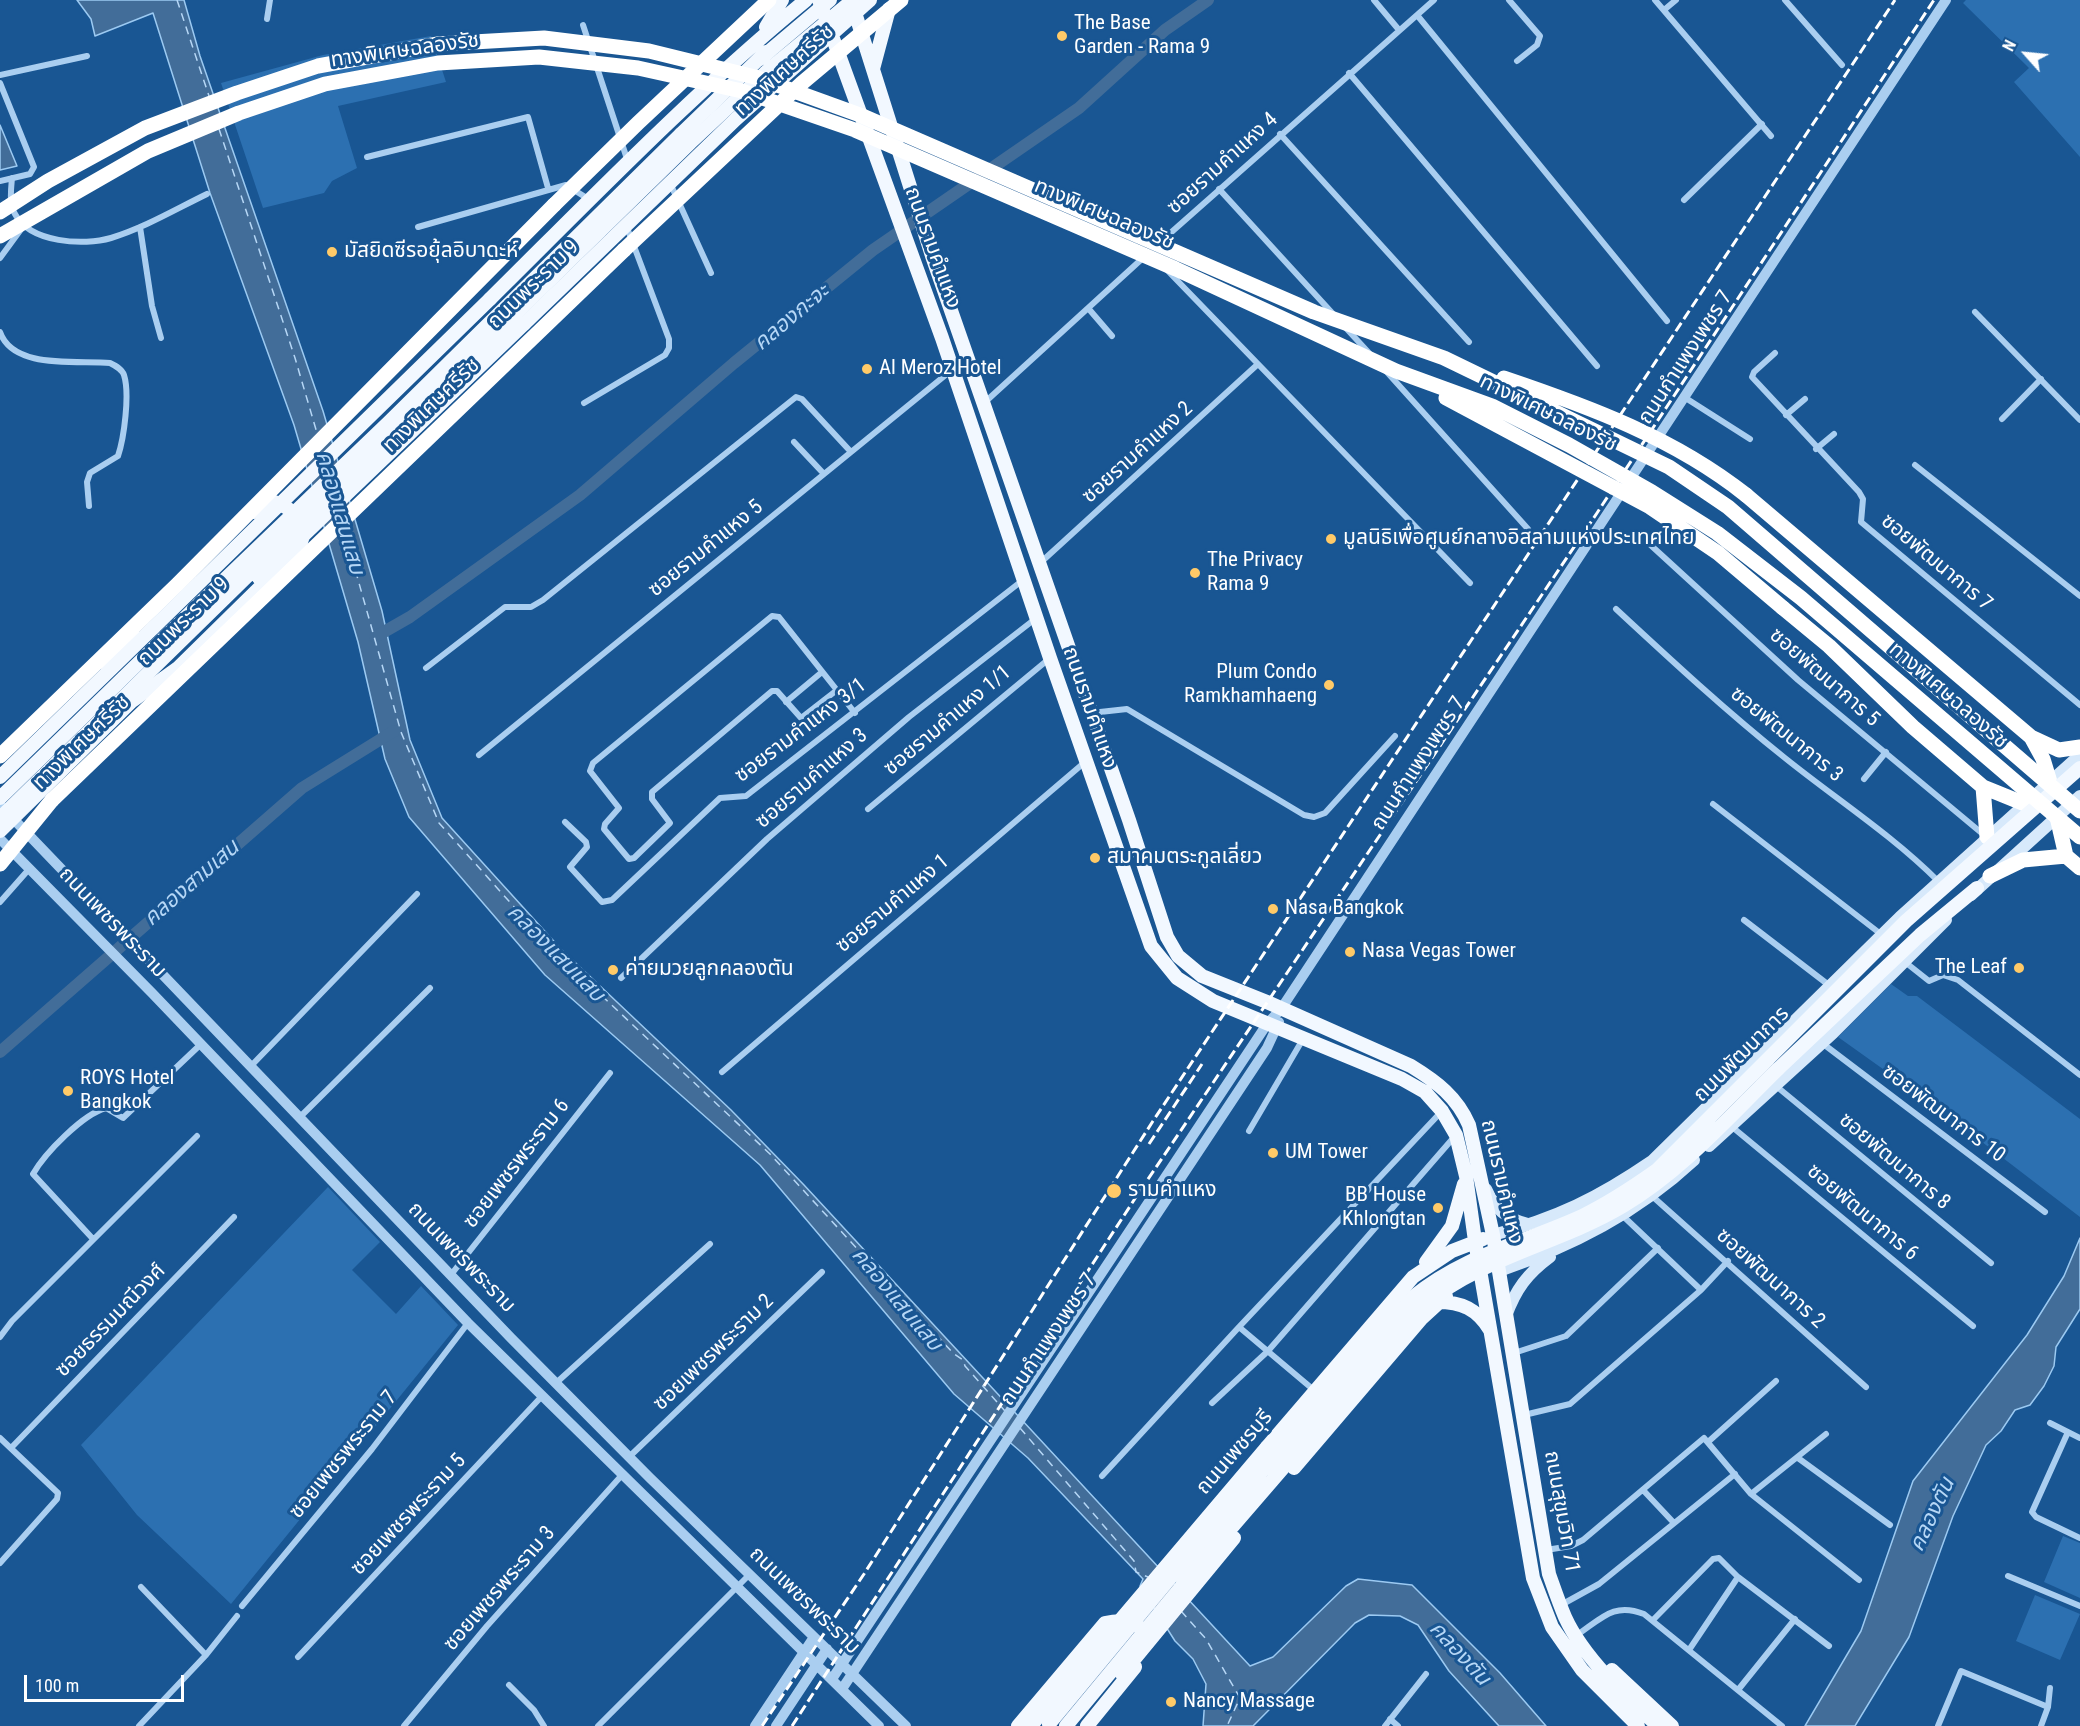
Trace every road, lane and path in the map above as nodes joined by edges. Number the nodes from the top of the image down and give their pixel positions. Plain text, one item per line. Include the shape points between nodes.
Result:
1 (270, 0) edge
2 (770, 0) edge
3 (782, 0) edge
4 (806, 0) edge
5 (819, 0) edge
6 (830, 0) edge
7 (870, 0) edge
8 (893, 0) edge
9 (901, 0) edge
10 (1374, 0) edge
11 (1434, 0) edge
12 (1509, 0) edge
13 (1655, 0) edge
14 (1676, 0) edge
15 (1785, 0) edge
16 (1946, 0) edge
17 (853, 4) edge
18 (1664, 10) junction
19 (1417, 15) junction
20 (267, 19) dead end
21 (583, 25) dead end
22 (1399, 30) junction
23 (831, 34) junction
24 (756, 41) junction
25 (87, 56) dead end
26 (760, 58) junction
27 (1517, 61) dead end
28 (800, 62) junction
29 (1842, 65) dead end
30 (873, 71) junction
31 (1349, 73) junction
32 (0, 75) edge
33 (849, 82) junction
34 (0, 83) edge
35 (1762, 124) junction
36 (1280, 134) junction
37 (1771, 136) dead end
38 (367, 157) dead end
39 (628, 162) junction
40 (12, 178) junction
41 (0, 181) edge
42 (670, 183) junction
43 (548, 188) junction
44 (1220, 189) junction
45 (207, 194) dead end
46 (590, 200) junction
47 (1684, 200) dead end
48 (0, 212) edge
49 (24, 225) junction
50 (626, 225) junction
51 (140, 226) junction
52 (418, 228) dead end
53 (0, 236) edge
54 (1150, 252) junction
55 (0, 258) edge
56 (711, 273) dead end
57 (1088, 309) junction
58 (1975, 312) dead end
59 (1667, 321) dead end
60 (0, 332) edge
61 (1112, 336) dead end
62 (161, 338) dead end
63 (1469, 342) dead end
64 (1775, 353) dead end
65 (1444, 358) junction
66 (1258, 364) junction
67 (1597, 366) dead end
68 (953, 369) junction
69 (1396, 371) junction
70 (2041, 379) junction
71 (1684, 397) junction
72 (1805, 399) dead end
73 (584, 403) dead end
74 (984, 403) junction
75 (967, 411) junction
76 (1786, 415) junction
77 (2002, 419) dead end
78 (2080, 420) edge
79 (1834, 434) dead end
80 (1750, 439) dead end
81 (794, 442) dead end
82 (1816, 449) junction
83 (851, 452) junction
84 (1915, 465) dead end
85 (824, 474) junction
86 (89, 506) dead end
87 (1528, 529) dead end
88 (1644, 539) dead end
89 (1039, 565) junction
90 (1023, 579) junction
91 (1470, 583) dead end
92 (2080, 596) edge
93 (1616, 609) dead end
94 (1036, 619) junction
95 (1050, 658) junction
96 (426, 668) dead end
97 (108, 672) junction
98 (822, 672) junction
99 (837, 690) junction
100 (132, 701) junction
101 (786, 702) junction
102 (2080, 705) edge
103 (855, 713) junction
104 (1091, 713) junction
105 (1395, 736) dead end
106 (2031, 736) junction
107 (2080, 747) edge
108 (1886, 752) junction
109 (479, 755) dead end
110 (2080, 755) edge
111 (0, 756) edge
112 (1085, 762) junction
113 (2080, 768) edge
114 (0, 777) edge
115 (1864, 779) dead end
116 (2050, 782) junction
117 (1983, 787) junction
118 (2080, 796) edge
119 (0, 798) edge
120 (52, 800) junction
121 (1713, 804) dead end
122 (2025, 804) junction
123 (0, 805) edge
124 (868, 809) dead end
125 (2070, 810) edge
126 (7, 818) edge
127 (565, 822) dead end
128 (0, 831) edge
129 (2060, 832) junction
130 (1987, 837) junction
131 (2080, 837) edge
132 (0, 838) edge
133 (1137, 842) junction
134 (1116, 848) junction
135 (0, 851) edge
136 (2066, 856) junction
137 (19, 857) junction
138 (0, 864) edge
139 (30, 868) junction
140 (2080, 868) edge
141 (1990, 876) junction
142 (1938, 881) junction
143 (1977, 888) junction
144 (417, 894) dead end
145 (0, 902) edge
146 (1744, 920) dead end
147 (1882, 935) junction
148 (1905, 962) junction
149 (621, 978) dead end
150 (1830, 986) junction
151 (430, 988) dead end
152 (1281, 1010) junction
153 (1273, 1026) junction
154 (215, 1030) junction
155 (1303, 1038) junction
156 (1822, 1043) junction
157 (200, 1045) junction
158 (250, 1067) junction
159 (722, 1072) dead end
160 (610, 1073) dead end
161 (2080, 1075) edge
162 (1776, 1086) junction
163 (1442, 1111) junction
164 (299, 1118) junction
165 (1731, 1126) junction
166 (1250, 1131) dead end
167 (1456, 1135) junction
168 (197, 1136) dead end
169 (1637, 1171) junction
170 (1473, 1175) junction
171 (1653, 1195) junction
172 (2045, 1212) dead end
173 (234, 1216) dead end
174 (1623, 1216) junction
175 (1532, 1225) junction
176 (1493, 1235) junction
177 (93, 1239) junction
178 (1475, 1241) junction
179 (710, 1244) dead end
180 (1569, 1244) junction
181 (1658, 1248) junction
182 (1728, 1262) junction
183 (1991, 1263) dead end
184 (1499, 1270) junction
185 (822, 1272) dead end
186 (450, 1276) junction
187 (1413, 1277) junction
188 (1482, 1277) junction
189 (1701, 1290) junction
190 (1437, 1302) junction
191 (1506, 1316) junction
192 (1401, 1320) junction
193 (468, 1323) junction
194 (1973, 1326) dead end
195 (1239, 1327) junction
196 (1491, 1332) junction
197 (0, 1337) edge
198 (1268, 1352) junction
199 (1512, 1354) junction
200 (1776, 1381) dead end
201 (556, 1383) junction
202 (1866, 1387) dead end
203 (1316, 1392) junction
204 (543, 1394) junction
205 (1356, 1395) junction
206 (1212, 1403) dead end
207 (1523, 1415) junction
208 (2050, 1423) dead end
209 (1310, 1426) junction
210 (2068, 1432) junction
211 (1826, 1434) dead end
212 (0, 1438) edge
213 (2080, 1438) edge
214 (1706, 1440) junction
215 (11, 1448) junction
216 (629, 1457) junction
217 (1798, 1458) junction
218 (1735, 1474) junction
219 (622, 1475) junction
220 (1102, 1476) dead end
221 (1643, 1490) junction
222 (1751, 1494) junction
223 (1674, 1523) junction
224 (1890, 1525) dead end
225 (2080, 1539) edge
226 (1545, 1550) junction
227 (0, 1551) edge
228 (6, 1556) junction
229 (0, 1563) edge
230 (749, 1575) junction
231 (1180, 1576) dead end
232 (2008, 1576) dead end
233 (1738, 1577) junction
234 (1859, 1580) dead end
235 (141, 1587) dead end
236 (736, 1587) junction
237 (1561, 1605) junction
238 (242, 1606) dead end
239 (2080, 1606) edge
240 (237, 1616) dead end
241 (1794, 1619) junction
242 (1653, 1620) junction
243 (1577, 1635) junction
244 (814, 1637) junction
245 (1829, 1646) dead end
246 (827, 1649) junction
247 (1689, 1650) junction
248 (804, 1652) junction
249 (206, 1655) junction
250 (298, 1657) dead end
251 (1594, 1660) junction
252 (817, 1664) junction
253 (842, 1664) junction
254 (1582, 1670) junction
255 (852, 1673) junction
256 (1426, 1674) dead end
257 (832, 1679) junction
258 (509, 1685) dead end
259 (2050, 1688) dead end
260 (842, 1689) junction
261 (1738, 1690) junction
262 (2048, 1707) junction
263 (1390, 1719) junction
264 (1042, 1723) edge
265 (1656, 1725) edge
266 (139, 1726) edge
267 (404, 1726) edge
268 (544, 1726) edge
269 (598, 1726) edge
270 (755, 1726) edge
271 (776, 1726) edge
272 (879, 1726) edge
273 (906, 1726) edge
274 (1018, 1726) edge
275 (1066, 1726) edge
276 (1078, 1726) edge
277 (1087, 1726) edge
278 (1385, 1726) edge
279 (1398, 1726) edge
280 (1626, 1726) edge
281 (1638, 1726) edge
282 (1672, 1726) edge
283 (1782, 1726) edge
284 (1938, 1726) edge
285 (2042, 1726) edge

1 - 20 street
2 - 111 highway, bridge via 638,123 178,584
3 - 24 main road
4 - 24 main road, ถนนพระราม 9
4 - 26 main road, bridge
5 - 23 main road, ถนนรามคำแหง
6 - 26 main road, ถนนพระราม 9, bridge
7 - 17 main road, ถนนพระราม 9
8 - 30 main road
9 - 120 highway, ทางพิเศษศรีรัช, bridge via 717,160
10 - 22 street
11 - 19 street, ซอยรามคำแหง 4
12 - 27 street via 1540,36 1537,45
13 - 18 street
14 - 18 street
15 - 29 street
16 - 71 street, ถนนกำแพงเพชร 7
17 - 23 main road, ถนนพระราม 9
17 - 30 main road, ถนนรามคำแหง
17 - 126 main road, ถนนพระราม 9, bridge via 765,73 690,143
18 - 35 street
19 - 22 street, ซอยรามคำแหง 4
19 - 59 street
21 - 39 street
22 - 31 street, ซอยรามคำแหง 4
23 - 28 main road, ถนนพระราม 9
23 - 33 main road, ถนนรามคำแหง
24 - 39 main road, ถนนพระราม 9
25 - 32 street
26 - 119 main road, ถนนพระราม 9, bridge
28 - 33 main road via 830,66
28 - 42 main road, ถนนพระราม 9
30 - 74 main road, ถนนรามคำแหง
31 - 36 street, ซอยรามคำแหง 4
31 - 67 street
33 - 68 main road, ถนนรามคำแหง
34 - 40 street via 33,165 30,174
35 - 37 street
35 - 47 street
36 - 44 street, ซอยรามคำแหง 4
36 - 63 street
38 - 43 street via 528,117
39 - 46 main road, ถนนพระราม 9
40 - 41 street
40 - 49 street via 12,208
42 - 50 main road, ถนนพระราม 9
42 - 56 street
43 - 46 street via 566,185
43 - 52 street
44 - 54 street, ซอยรามคำแหง 4
44 - 87 street
45 - 51 street
46 - 97 main road, ถนนพระราม 9, bridge
48 - 65 highway, ทางพิเศษฉลองรัช, bridge via 145,128 318,66 438,44 544,38 593,42 649,51 755,77 860,115 1314,312
49 - 51 street via 46,236 84,241 111,238
49 - 55 street
50 - 73 street via 669,348 665,356
50 - 100 main road, ถนนพระราม 9, bridge
51 - 62 street
53 - 69 highway, ทางพิเศษฉลองรัช, bridge via 148,151 239,113 325,84 438,63 539,57 588,60 742,91 855,130 1176,269
54 - 57 street, ซอยรามคำแหง 4
54 - 66 street
57 - 61 street
57 - 74 street, ซอยรามคำแหง 4
58 - 70 street
60 - 86 street via 11,348 32,359 110,363 124,375 123,440 118,456 90,473
64 - 76 street, ซอยพัฒนาการ 7 via 1752,374
65 - 106 highway, bridge via 1596,410 1714,470
65 - 125 highway, ทางพิเศษฉลองรัช, bridge via 1669,467 1728,507
66 - 89 street, ซอยรามคำแหง 2
66 - 91 street
68 - 75 main road, ถนนรามคำแหง
68 - 83 street, ซอยรามคำแหง 5
69 - 117 highway, bridge via 1650,507 1718,553 1829,646
69 - 131 highway, ทางพิเศษฉลองรัช, bridge via 1492,406 1652,492 1717,533 1801,598
70 - 77 street
70 - 78 street
71 - 80 street
71 - 152 street, ถนนกำแพงเพชร 7
72 - 76 street
74 - 75 main road
74 - 89 main road, ถนนรามคำแหง
75 - 90 main road, ถนนรามคำแหง
76 - 82 street, ซอยพัฒนาการ 7
79 - 82 street
81 - 85 street
82 - 102 street, ซอยพัฒนาการ 7 via 1859,492 1863,499 1861,522
83 - 85 street, ซอยรามคำแหง 5
83 - 96 street via 796,397 543,600 531,607 505,607
84 - 92 street
85 - 109 street, ซอยรามคำแหง 5
88 - 108 street, ซอยพัฒนาการ 5 via 1798,680
89 - 104 main road, ถนนรามคำแหง
90 - 94 main road, ถนนรามคำแหง
90 - 103 street, ซอยรามคำแหง 3/1
93 - 142 street, ซอยพัฒนาการ 3 via 1695,682 1916,859
94 - 95 main road, ถนนรามคำแหง
94 - 149 street, ซอยรามคำแหง 3 via 909,717 776,832
95 - 112 main road, ถนนรามคำแหง
95 - 124 street, ซอยรามคำแหง 1/1
97 - 100 main road via 134,630 261,506 272,501 299,517 305,529 299,549 178,668
97 - 114 main road, ถนนพระราม 9
98 - 99 street
98 - 101 street
98 - 101 street via 776,616 593,763 590,771 619,808 604,829 629,859 670,823 652,800 652,792 772,692 777,691
99 - 101 street via 801,718
99 - 103 street
100 - 126 main road, ถนนพระราม 9
103 - 127 street, ซอยรามคำแหง 3/1 via 746,796 720,798 612,900 602,902 570,867 587,848 586,842
104 - 105 street via 1127,709 1314,817 1325,813
104 - 133 main road, ถนนรามคำแหง
106 - 107 highway via 2059,750
106 - 116 highway
108 - 115 street
108 - 130 street, ซอยพัฒนาการ 5
110 - 116 main road, ถนนพัฒนาการ
112 - 134 main road, ถนนรามคำแหง
112 - 159 street, ซอยรามคำแหง 1
113 - 192 main road, ถนนพัฒนาการ, bridge via 1906,921 1657,1170 1582,1216 1449,1270 1413,1297
116 - 122 main road, ถนนพัฒนาการ
116 - 125 main road
117 - 122 highway
117 - 130 highway
118 - 125 main road, ถนนพัฒนาการ
120 - 135 highway, ทางพิเศษศรีรัช, bridge
120 - 138 highway, bridge
121 - 147 street
122 - 125 main road
122 - 130 main road, ถนนพัฒนาการ
123 - 126 street, ถนนเพชรพระราม
125 - 129 highway
125 - 129 highway
125 - 141 main road, ถนนพัฒนาการ
126 - 128 main road, ถนนพระราม 9
126 - 154 street, ถนนเพชรพระราม via 90,896
129 - 136 highway
130 - 142 main road, ถนนพัฒนาการ
132 - 137 street, ถนนเพชรพระราม
133 - 134 main road
133 - 152 main road, ถนนรามคำแหง via 1158,914 1178,956 1202,976
134 - 153 main road, ถนนรามคำแหง via 1143,926 1162,963 1190,989
135 - 137 main road
136 - 140 highway
136 - 141 highway via 2023,860
137 - 139 street, ถนนเพชรพระราม
139 - 145 street
139 - 157 street, ถนนเพชรพระราม
141 - 143 main road, ถนนพัฒนาการ
142 - 147 main road, ถนนพัฒนาการ
143 - 148 main road, ถนนพัฒนาการ
143 - 192 main road, ถนนพัฒนาการ, bridge via 1920,936 1665,1179 1585,1226 1458,1280
144 - 158 street
146 - 150 street
147 - 150 main road, ถนนพัฒนาการ
148 - 156 main road, ถนนพัฒนาการ
148 - 161 street via 1929,981 1943,975 1958,980
150 - 169 main road, ถนนพัฒนาการ via 1652,1161
151 - 164 street
152 - 153 street, ถนนกำแพงเพชร 7
152 - 170 main road, ถนนรามคำแหง via 1411,1066 1433,1080 1455,1099 1469,1125
153 - 155 main road, ถนนรามคำแหง
153 - 253 street, ถนนกำแพงเพชร 7
153 - 255 street, ถนนกำแพงเพชร 7
154 - 157 street
154 - 158 street, ถนนเพชรพระราม
155 - 163 main road, ถนนรามคำแหง via 1402,1079 1425,1092
155 - 166 street
156 - 162 main road, ถนนพัฒนาการ
156 - 172 street, ซอยพัฒนาการ 10
157 - 177 street via 123,1118 106,1108 93,1112 36,1168 33,1174 37,1181
157 - 193 street, ถนนเพชรพระราม
158 - 164 street, ถนนเพชรพระราม
160 - 186 street, ซอยเพชรพระราม 6
162 - 165 main road, ถนนพัฒนาการ
162 - 183 street, ซอยพัฒนาการ 8
163 - 167 main road, ถนนรามคำแหง
163 - 195 street
164 - 186 street, ถนนเพชรพระราม
165 - 171 main road, ถนนพัฒนาการ
165 - 194 street, ซอยพัฒนาการ 6
167 - 170 main road, ถนนรามคำแหง
167 - 198 street
168 - 177 street
169 - 171 main road via 1640,1183
169 - 175 main road, ถนนพัฒนาการ via 1575,1209
170 - 175 main road via 1497,1208 1514,1221
170 - 176 main road, ถนนรามคำแหง
170 - 178 main road, ถนนรามคำแหง
170 - 187 main road via 1452,1226
171 - 174 main road, ถนนพัฒนาการ
171 - 182 street, ซอยพัฒนาการ 2
173 - 215 street, ซอยธรรมมณีวงศ์
174 - 180 main road, ถนนพัฒนาการ
174 - 181 street
175 - 176 main road, ถนนพัฒนาการ
176 - 178 main road, ถนนเพชรบุรี
176 - 184 main road, ถนนรามคำแหง
177 - 197 street
178 - 187 main road, ถนนเพชรบุรี via 1443,1256
178 - 188 main road, ถนนรามคำแหง
179 - 201 street
180 - 184 main road, ถนนพัฒนาการ
180 - 191 main road via 1527,1275
181 - 189 street
181 - 199 street via 1566,1336
182 - 189 street
182 - 202 street, ซอยพัฒนาการ 2
184 - 188 main road
184 - 191 main road, ถนนสุขุมวิท 71
185 - 216 street, ซอยเพชรพระราม 2
186 - 201 street, ถนนเพชรพระราม
187 - 203 main road, ถนนเพชรบุรี
188 - 190 main road
188 - 196 main road, ถนนสุขุมวิท 71
189 - 207 street via 1570,1404
190 - 196 main road via 1468,1306
190 - 205 main road
191 - 199 main road, ถนนสุขุมวิท 71
192 - 264 main road, ถนนเพชรบุรี, bridge
192 - 275 main road, bridge
193 - 204 street, ถนนเพชรพระราม
193 - 238 street, ซอยเพชรพระราม 7 via 372,1449
195 - 198 street
195 - 220 street
196 - 254 main road, ถนนสุขุมวิท 71 via 1533,1578 1552,1627
198 - 203 street
198 - 206 street
199 - 207 main road, ถนนสุขุมวิท 71
200 - 214 street
201 - 216 street, ถนนเพชรพระราม
203 - 209 main road
203 - 264 main road, ถนนเพชรบุรี, bridge
204 - 219 street, ถนนเพชรพระราม
204 - 250 street, ซอยเพชรพระราม 5
205 - 209 main road
205 - 276 main road, bridge
207 - 226 main road, ถนนสุขุมวิท 71
208 - 210 street
209 - 231 main road
210 - 213 street
210 - 225 street via 2032,1512
211 - 217 street
212 - 215 street
214 - 218 street
214 - 221 street
215 - 228 street via 57,1489 57,1498
216 - 230 street, ถนนเพชรพระราม
217 - 222 street
217 - 224 street
218 - 222 street
218 - 223 street
219 - 236 street, ถนนเพชรพระราม
219 - 267 street, ซอยเพชรพระราม 3
221 - 223 street
221 - 226 street via 1583,1540
222 - 234 street
223 - 237 street via 1599,1584
226 - 237 main road, ถนนสุขุมวิท 71
227 - 228 street
228 - 229 street
230 - 236 street
230 - 244 street, ถนนเพชรพระราม
232 - 239 street
233 - 241 street
233 - 242 street via 1719,1558 1713,1559
233 - 247 street
235 - 249 street
236 - 248 street, ถนนเพชรพระราม
236 - 269 street
237 - 243 main road, ถนนสุขุมวิท 71
240 - 249 street
241 - 245 street
241 - 261 street
242 - 243 street via 1633,1609 1614,1610
242 - 247 street
243 - 251 main road, ถนนสุขุมวิท 71
244 - 246 street, ถนนเพชรพระราม
244 - 248 street
246 - 252 street
246 - 253 street, ถนนเพชรพระราม
247 - 261 street
248 - 252 street, ถนนเพชรพระราม
248 - 270 street
249 - 266 street
251 - 265 main road, ถนนสุขุมวิท 71 via 1618,1690
251 - 282 main road via 1611,1669
252 - 257 street, ถนนเพชรพระราม
252 - 271 street
253 - 255 street, ถนนเพชรพระราม
253 - 257 street, ถนนกำแพงเพชร 7
254 - 280 main road via 1584,1681 1595,1696
254 - 281 main road, ถนนสุขุมวิท 71
255 - 260 street, ถนนกำแพงเพชร 7
255 - 273 street, ถนนเพชรพระราม
256 - 263 street
257 - 260 street, ถนนเพชรพระราม
258 - 268 street
259 - 262 street
260 - 272 street, ถนนเพชรพระราม
261 - 283 street
262 - 284 street via 1961,1671
262 - 285 street
263 - 278 street
263 - 279 street
274 - 277 main road via 1105,1623 1122,1619 1132,1622 1147,1640 1146,1654

